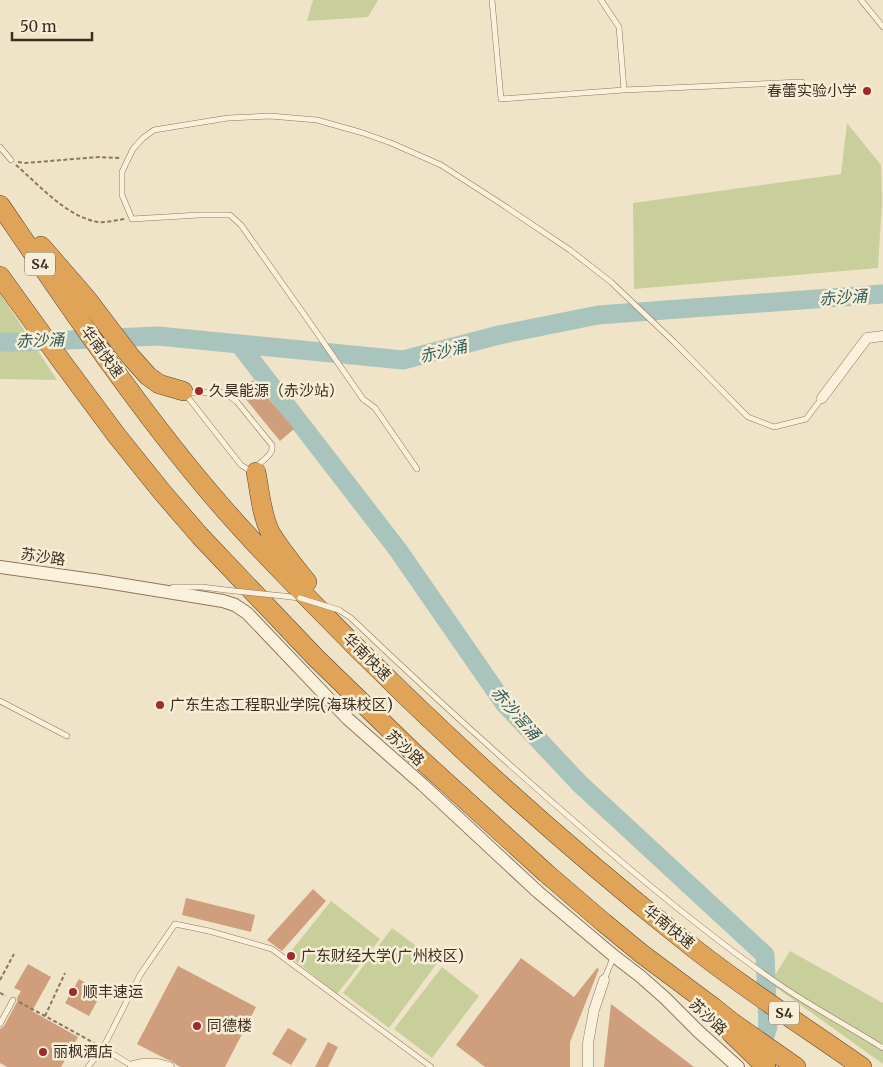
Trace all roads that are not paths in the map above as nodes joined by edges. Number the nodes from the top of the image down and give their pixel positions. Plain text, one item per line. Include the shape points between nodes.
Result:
1 (492, 0) edge
2 (601, 0) edge
3 (861, 0) edge
4 (883, 26) edge
5 (802, 82) dead end
6 (624, 90) junction
7 (0, 147) edge
8 (10, 160) road end
9 (0, 200) edge
10 (0, 205) edge
11 (0, 276) edge
12 (883, 336) edge
13 (183, 391) junction
14 (822, 398) joint
15 (417, 468) dead end
16 (256, 472) junction
17 (0, 568) edge
18 (142, 588) junction
19 (363, 654) junction
20 (0, 701) edge
21 (67, 736) dead end
22 (614, 956) junction
23 (604, 980) joint
24 (13, 1000) road end
25 (0, 1024) edge
26 (731, 1027) junction
27 (103, 1048) junction
28 (883, 1048) edge
29 (794, 1066) edge
30 (88, 1067) edge
31 (134, 1067) edge
32 (169, 1067) edge
33 (432, 1067) edge
34 (588, 1067) edge
35 (738, 1067) edge
36 (766, 1067) edge
37 (862, 1067) edge

1 - 6 lane via 502,98
2 - 6 lane via 619,27
3 - 4 lane
5 - 6 lane
7 - 8 lane
9 - 13 highway via 148,376 159,384
10 - 19 highway, 华南快速 / S4 via 159,429 237,524
11 - 26 highway, S4 via 162,492 316,658 414,754 546,873
12 - 14 street via 867,338
13 - 16 lane via 242,465
13 - 16 lane via 219,392 237,402 272,445 271,453 257,466
14 - 15 lane, bridge via 806,419 774,426 748,417 611,282 570,250 441,165 391,143 317,120 270,116 228,118 154,130 143,138 132,149 122,172 122,195 132,219 230,214 241,225 363,399 375,408
16 - 19 highway via 270,532
17 - 18 street, 苏沙路
18 - 22 street, 苏沙路 via 223,601 246,613 348,719 538,892
18 - 28 lane, bridge via 202,587 300,598 339,610 627,867 767,977
19 - 37 highway, 华南快速 / S4 via 457,745 682,939
20 - 21 lane
22 - 23 lane
22 - 35 street, 苏沙路 via 665,998
23 - 34 street via 589,1034
24 - 25 lane
26 - 29 highway, S4
26 - 36 highway
27 - 30 lane
27 - 31 lane
27 - 33 lane via 140,975 175,924 272,949
31 - 32 street via 147,1062

